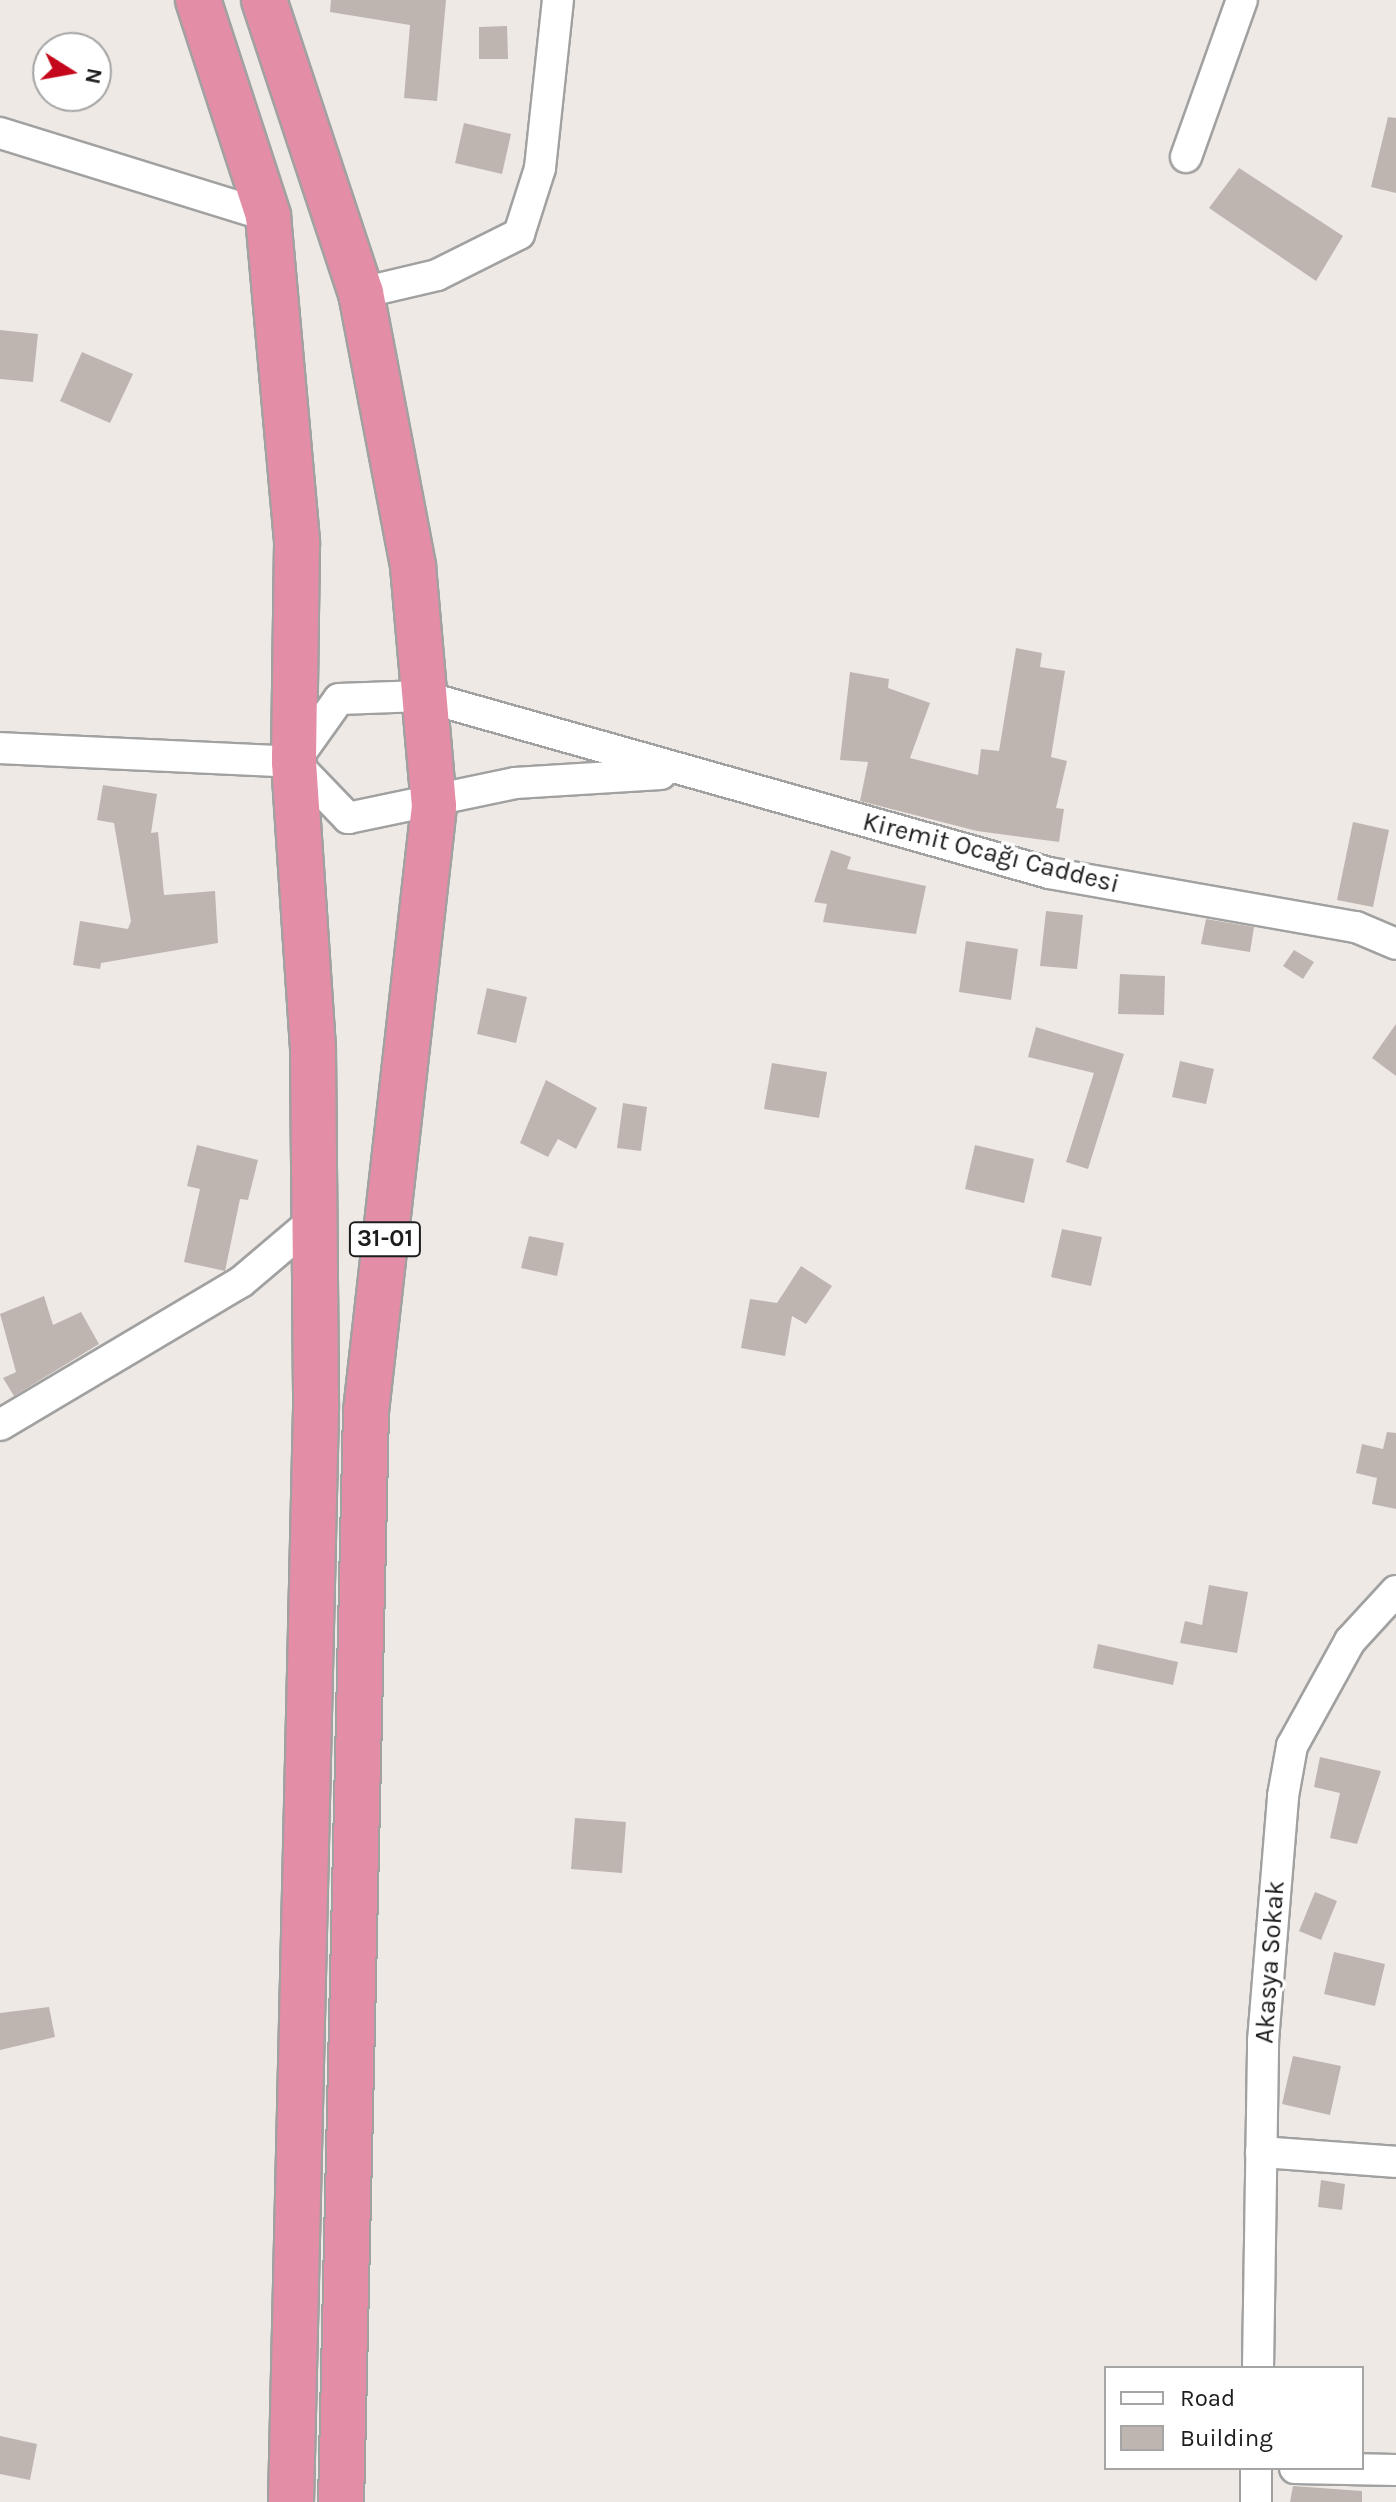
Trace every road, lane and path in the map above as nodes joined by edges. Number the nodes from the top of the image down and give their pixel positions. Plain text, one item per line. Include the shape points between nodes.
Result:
1 (198, 0) edge
2 (264, 0) edge
3 (558, 0) edge
4 (1242, 0) edge
5 (0, 133) edge
6 (1186, 157) dead end
7 (268, 216) junction
8 (361, 293) junction
9 (422, 696) junction
10 (0, 748) edge
11 (294, 762) junction
12 (681, 773) junction
13 (434, 806) junction
14 (1396, 944) edge
15 (314, 1220) junction
16 (0, 1425) edge
17 (1396, 1591) edge
18 (1261, 2152) junction
19 (1396, 2162) edge
20 (1258, 2366) edge
21 (1364, 2469) edge
22 (1256, 2470) edge
23 (1396, 2470) edge
24 (291, 2502) edge
25 (341, 2502) edge
26 (1256, 2502) edge

1 - 7 highway, 31-01
2 - 8 highway, 31-01
3 - 8 street via 540,168 519,234 437,275
4 - 6 street
5 - 7 street
7 - 11 highway, 31-01 via 297,544
8 - 9 highway, 31-01 via 413,566
9 - 11 street, Kiremit Ocağı Caddesi via 339,699
9 - 12 street, Kiremit Ocağı Caddesi
9 - 13 highway, 31-01
10 - 11 street
11 - 13 street via 348,818
11 - 15 highway, 31-01 via 313,1050
12 - 13 street via 515,783
12 - 14 street, Kiremit Ocağı Caddesi via 1049,873 1356,927
13 - 25 highway, 31-01 via 366,1411
15 - 16 street via 241,1282
15 - 24 highway, 31-01 via 306,2016
17 - 18 street, Akasya Sokak via 1350,1641 1292,1746 1263,2041
18 - 19 street
18 - 20 street, Akasya Sokak
21 - 23 street
22 - 26 street

